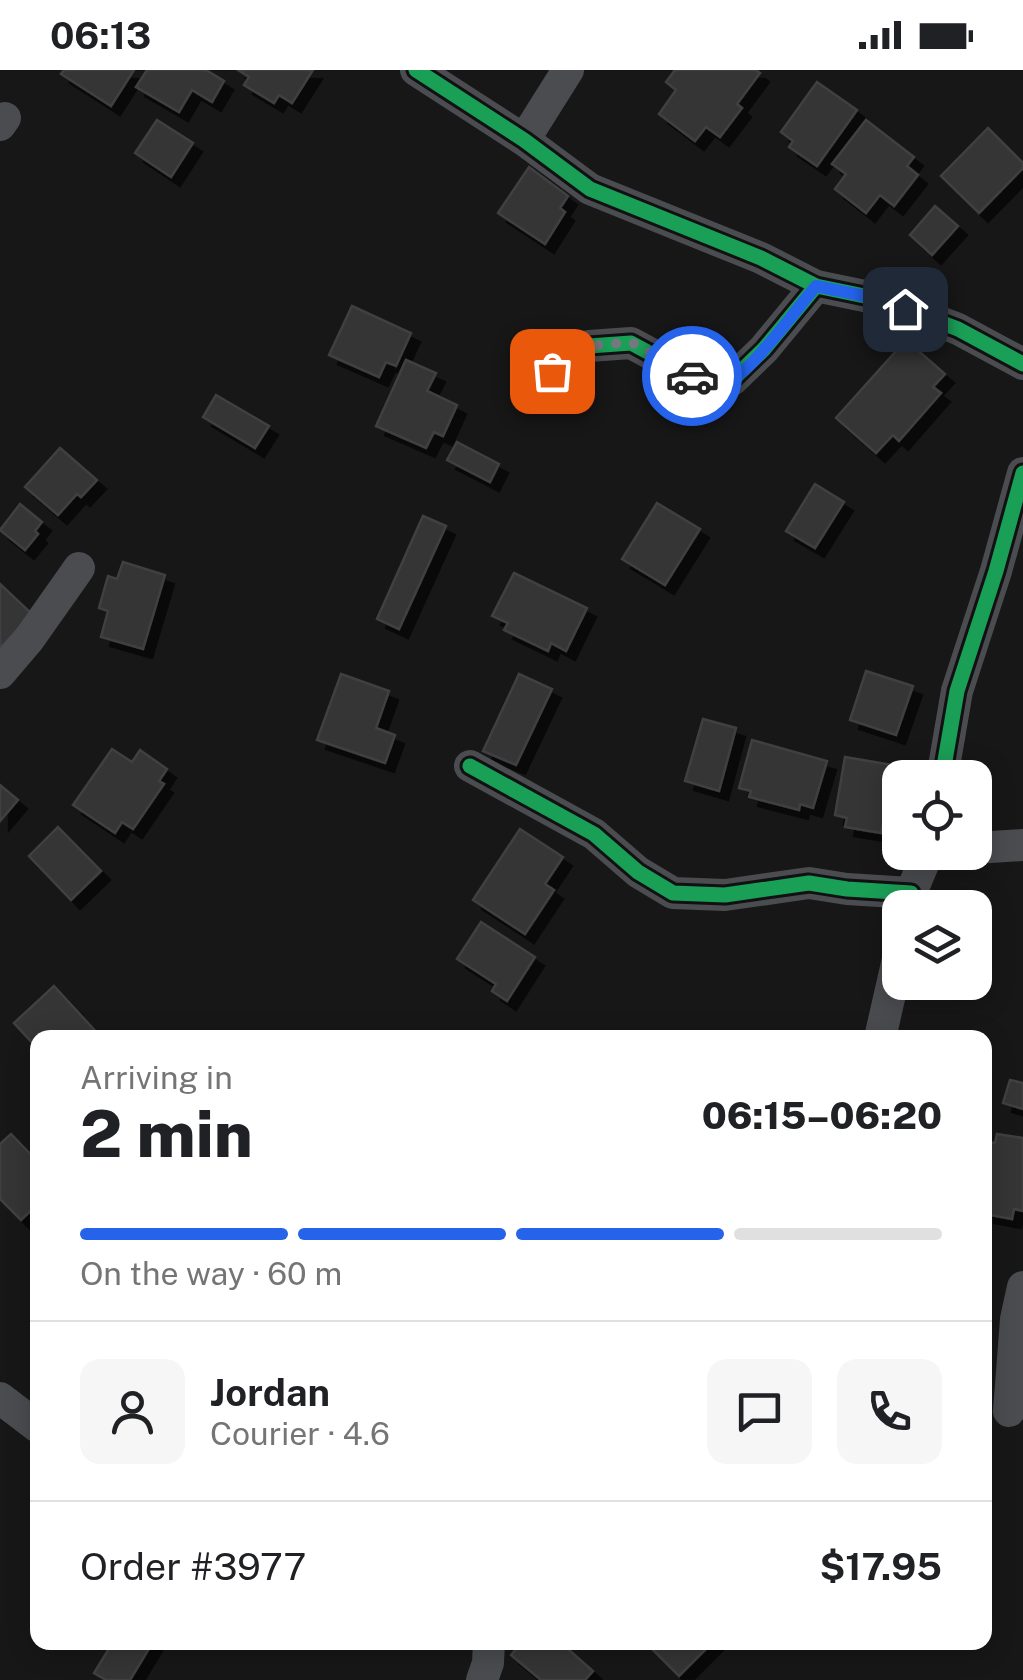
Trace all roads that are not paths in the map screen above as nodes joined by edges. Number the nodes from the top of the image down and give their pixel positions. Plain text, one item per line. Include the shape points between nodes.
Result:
1 (416, 70) edge
2 (568, 70) edge
3 (524, 140) junction
4 (816, 286) junction
5 (1023, 364) edge
6 (552, 371) dead end
7 (1023, 472) edge
8 (79, 568) dead end
9 (0, 673) edge
10 (945, 760) edge
11 (470, 766) dead end
12 (1023, 846) edge
13 (992, 847) edge
14 (882, 895) edge
15 (889, 1000) edge
16 (882, 1030) edge
17 (1023, 1287) edge
18 (0, 1398) edge
19 (1006, 1410) edge
20 (30, 1422) edge
21 (489, 1650) edge
22 (482, 1680) edge

1 - 3 street
2 - 3 street
3 - 4 street via 590,188
4 - 5 street via 879,299 958,329
4 - 6 street via 732,380 707,384 631,342 589,346
7 - 10 street via 957,691
8 - 9 street
11 - 14 street via 594,834 672,893 725,895 809,884
12 - 13 street
15 - 16 street
17 - 19 street
18 - 20 street
21 - 22 street

